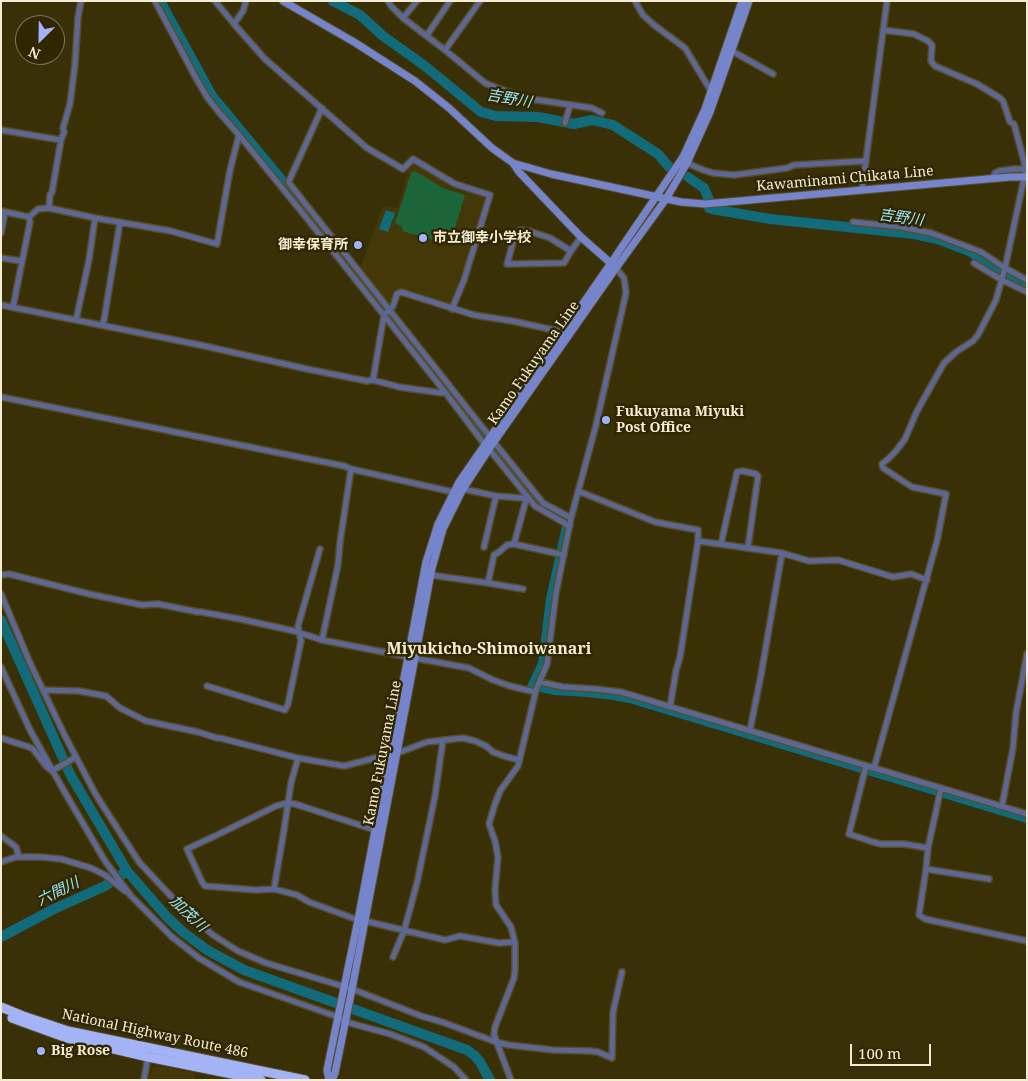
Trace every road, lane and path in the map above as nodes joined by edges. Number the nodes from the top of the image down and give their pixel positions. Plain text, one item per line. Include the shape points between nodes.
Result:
1 (81, 1) edge
2 (155, 1) edge
3 (215, 1) edge
4 (246, 1) edge
5 (283, 1) edge
6 (388, 1) edge
7 (417, 1) edge
8 (450, 1) edge
9 (480, 1) edge
10 (635, 1) edge
11 (742, 1) edge
12 (749, 1) edge
13 (887, 1) edge
14 (403, 18) junction
15 (234, 24) junction
16 (883, 30) junction
17 (427, 35) junction
18 (445, 50) junction
19 (732, 51) junction
20 (773, 74) dead end
21 (710, 91) junction
22 (570, 105) junction
23 (322, 108) junction
24 (602, 113) dead end
25 (565, 122) dead end
26 (1, 130) edge
27 (239, 135) junction
28 (61, 140) junction
29 (866, 160) junction
30 (513, 163) junction
31 (688, 163) junction
32 (1026, 169) edge
33 (1026, 177) edge
34 (993, 178) junction
35 (862, 190) junction
36 (656, 197) junction
37 (666, 199) junction
38 (49, 208) junction
39 (3, 211) edge
40 (29, 217) junction
41 (95, 218) junction
42 (120, 222) junction
43 (853, 222) dead end
44 (1, 232) edge
45 (582, 237) junction
46 (571, 251) junction
47 (1, 258) edge
48 (21, 261) junction
49 (974, 263) dead end
50 (614, 265) junction
51 (1005, 268) junction
52 (1002, 280) junction
53 (1027, 280) edge
54 (1027, 292) edge
55 (1, 305) edge
56 (13, 308) junction
57 (452, 309) junction
58 (387, 312) junction
59 (76, 320) junction
60 (102, 325) junction
61 (563, 332) junction
62 (373, 380) junction
63 (445, 392) junction
64 (1, 397) edge
65 (490, 443) junction
66 (351, 469) junction
67 (462, 489) junction
68 (578, 491) junction
69 (453, 492) junction
70 (496, 496) junction
71 (531, 498) junction
72 (572, 518) junction
73 (568, 525) junction
74 (698, 541) junction
75 (514, 544) junction
76 (721, 544) junction
77 (484, 547) dead end
78 (320, 548) dead end
79 (748, 548) junction
80 (782, 553) junction
81 (562, 554) junction
82 (427, 574) junction
83 (1, 575) edge
84 (926, 580) junction
85 (488, 583) junction
86 (523, 589) dead end
87 (1, 594) edge
88 (300, 634) junction
89 (322, 640) junction
90 (1027, 654) edge
91 (411, 657) junction
92 (1, 667) edge
93 (208, 686) dead end
94 (538, 687) junction
95 (43, 690) junction
96 (670, 707) junction
97 (750, 730) junction
98 (1, 738) edge
99 (443, 740) junction
100 (393, 753) junction
101 (76, 758) junction
102 (298, 758) junction
103 (519, 760) junction
104 (866, 766) junction
105 (874, 768) junction
106 (52, 771) junction
107 (940, 792) junction
108 (287, 803) junction
109 (1002, 806) junction
110 (1027, 814) edge
111 (375, 830) junction
112 (1, 836) edge
113 (928, 848) junction
114 (19, 857) junction
115 (1, 862) edge
116 (926, 869) junction
117 (989, 879) dead end
118 (274, 889) junction
119 (131, 896) junction
120 (361, 920) junction
121 (404, 931) junction
122 (1027, 940) edge
123 (514, 942) junction
124 (393, 957) dead end
125 (622, 972) dead end
126 (344, 989) junction
127 (352, 991) junction
128 (1, 1006) edge
129 (1, 1013) edge
130 (338, 1016) junction
131 (346, 1020) junction
132 (496, 1042) junction
133 (148, 1052) junction
134 (144, 1080) edge
135 (261, 1080) edge
136 (305, 1080) edge
137 (330, 1080) edge
138 (466, 1080) edge
139 (512, 1080) edge

1 - 28 street via 70,104
2 - 27 street via 207,96
3 - 15 street
4 - 15 street
5 - 30 main road via 415,81
6 - 14 street
7 - 14 street
8 - 17 street
9 - 18 street
10 - 21 street via 643,15 685,48
11 - 21 main road, Kamo Fukuyama Line
12 - 19 main road, Kamo Fukuyama Line
13 - 16 street
14 - 17 street
15 - 23 street via 265,59
16 - 29 street
16 - 32 street via 914,34 928,41 932,44 931,61 935,66 1000,98 1010,122 1014,124
17 - 18 street
18 - 22 street via 497,88 531,99
19 - 20 street
19 - 31 main road, Kamo Fukuyama Line
21 - 36 main road, Kamo Fukuyama Line via 684,157
22 - 24 street
22 - 25 street
23 - 57 street via 367,148 403,169 413,159 456,184 490,195
23 - 58 street via 289,182
26 - 28 street
27 - 42 street via 217,244 171,231
27 - 58 street
28 - 38 street
29 - 31 street via 794,165 737,175 703,170
29 - 35 street
30 - 36 main road
30 - 45 main road
31 - 37 main road, Kamo Fukuyama Line
32 - 33 street
32 - 34 street via 999,171
33 - 34 main road, Kawaminami Chikata Line
33 - 51 street
34 - 35 main road, Kawaminami Chikata Line
35 - 37 main road, Kawaminami Chikata Line via 708,204
36 - 37 main road
36 - 50 main road, Kamo Fukuyama Line
37 - 50 main road, Kamo Fukuyama Line
38 - 40 street via 38,209
38 - 41 street
39 - 40 street
39 - 44 street
40 - 48 street
41 - 42 street
41 - 59 street
42 - 60 street
43 - 51 street via 932,233 981,252
45 - 46 street
45 - 50 main road
46 - 46 street via 550,238 520,230 515,234 507,264 564,263
47 - 48 street
48 - 56 street
49 - 52 street
50 - 61 main road, Kamo Fukuyama Line
50 - 65 main road, Kamo Fukuyama Line
50 - 68 street via 624,278 626,293
51 - 52 street
51 - 53 street
52 - 54 street
52 - 84 street via 996,300 978,334 944,363 906,439 882,464 883,468 912,487 946,494
55 - 56 street
56 - 59 street
57 - 58 street via 401,292
57 - 61 street
58 - 62 street
58 - 63 street
58 - 65 street
59 - 60 street
60 - 62 street
61 - 65 main road, Kamo Fukuyama Line
62 - 63 street
63 - 65 street
64 - 66 street
65 - 67 main road, Kamo Fukuyama Line
65 - 69 main road, Kamo Fukuyama Line
65 - 71 street
65 - 71 street
66 - 69 street
66 - 89 street via 338,565
67 - 69 street
67 - 70 street
67 - 82 main road, Kamo Fukuyama Line
68 - 72 street
68 - 74 street via 656,522 698,530
69 - 82 main road, Kamo Fukuyama Line via 438,524 426,562
70 - 71 street
70 - 77 street
71 - 72 street
71 - 73 street via 535,506
71 - 75 street
72 - 73 street
73 - 81 street
74 - 76 street
74 - 96 street
75 - 81 street
75 - 85 street via 494,555
76 - 79 street
76 - 79 street via 737,472 743,471 758,476
78 - 88 street via 298,626
79 - 80 street
80 - 84 street via 809,561 838,560 893,577 911,574
80 - 97 street
81 - 94 street via 547,664
82 - 85 street
82 - 91 main road, Kamo Fukuyama Line
83 - 88 street via 9,574 142,605 158,604 240,619
84 - 105 street
85 - 86 street
87 - 95 street
88 - 89 street
88 - 93 street via 285,710
89 - 91 street
90 - 109 street
91 - 94 street via 469,668 510,686
91 - 100 main road, Kamo Fukuyama Line
92 - 106 street
94 - 96 street via 621,692
94 - 103 street
95 - 101 street
95 - 102 street via 106,696 120,708 146,721
96 - 97 street
97 - 104 street
98 - 106 street via 33,749
99 - 100 street
99 - 103 street via 463,738 475,741 493,752
99 - 121 street via 418,883
100 - 102 street via 344,766
100 - 111 main road, Kamo Fukuyama Line
100 - 120 main road, Kamo Fukuyama Line
101 - 106 street
101 - 126 street via 139,862 182,908 213,935 266,963
102 - 108 street
103 - 123 street via 500,791 489,824 498,857 496,905 511,927
104 - 105 street
104 - 113 street via 849,834 881,844
105 - 107 street
106 - 119 street via 105,861
107 - 109 street
107 - 113 street
108 - 111 street
108 - 118 street
108 - 118 street via 187,849 204,886
109 - 110 street
111 - 120 main road, Kamo Fukuyama Line
112 - 114 street via 16,847
113 - 116 street
114 - 115 street
114 - 119 street via 61,859 91,868
116 - 117 street
116 - 122 street via 920,915 925,919
118 - 120 street
119 - 130 street via 172,937 239,982
120 - 121 street
120 - 126 main road, Kamo Fukuyama Line
120 - 127 main road, Kamo Fukuyama Line
121 - 123 street via 445,940 460,936 499,943
121 - 124 street
123 - 132 street via 516,969 494,1028
125 - 132 street via 613,1012 612,1058 598,1052
126 - 127 street
126 - 130 main road, Kamo Fukuyama Line
127 - 131 main road, Kamo Fukuyama Line
127 - 132 street
128 - 133 highway, National Highway Route 486 via 68,1031
129 - 133 highway, National Highway Route 486 via 68,1038
130 - 131 street
130 - 137 main road, Kamo Fukuyama Line via 327,1070
131 - 137 main road, Kamo Fukuyama Line via 335,1072
131 - 138 street via 424,1047 454,1067
132 - 139 street
133 - 134 street
133 - 135 highway, National Highway Route 486
133 - 136 highway, National Highway Route 486

